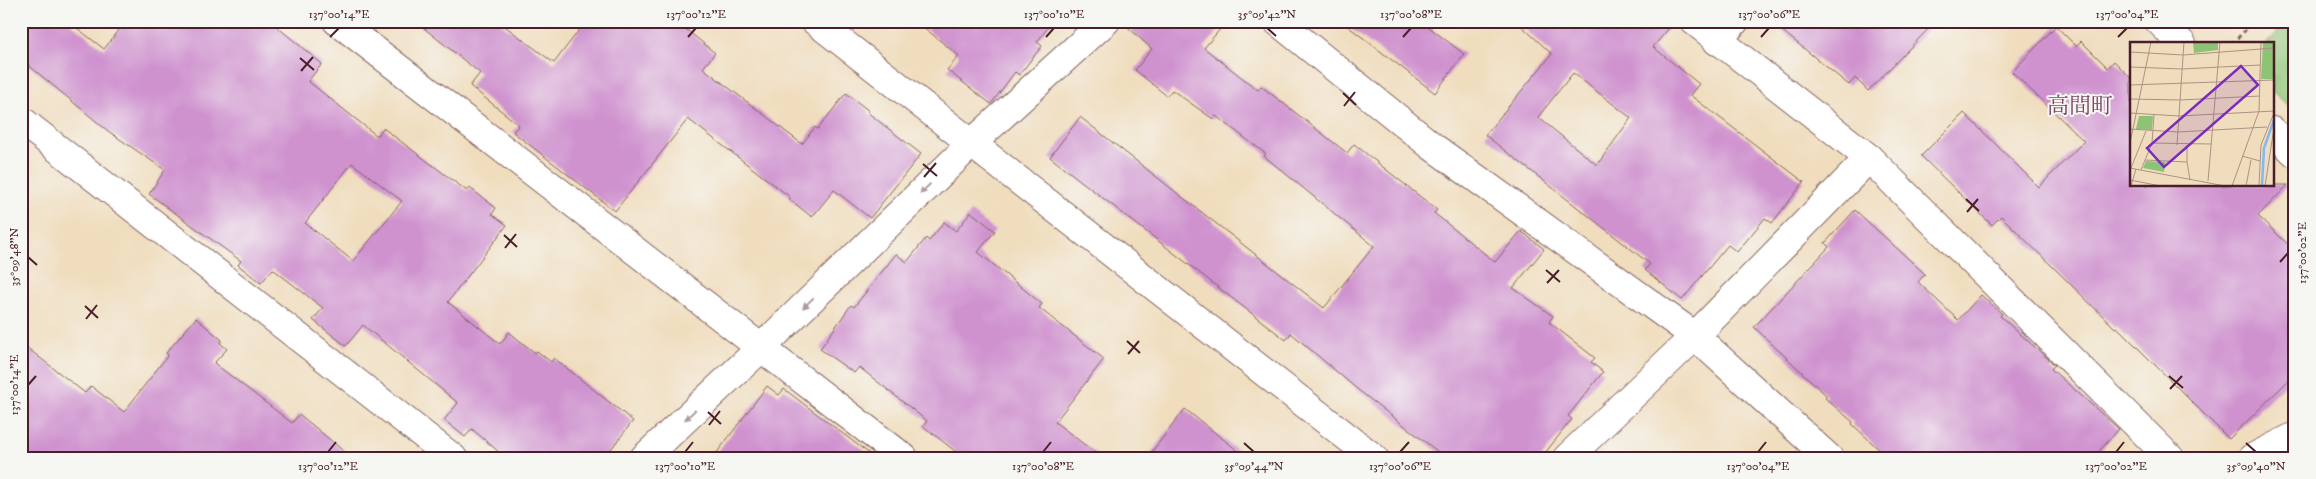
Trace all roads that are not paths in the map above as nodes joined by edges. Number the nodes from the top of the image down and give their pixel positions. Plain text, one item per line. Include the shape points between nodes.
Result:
1 (337, 21) edge
2 (815, 21) edge
3 (1106, 21) edge
4 (1277, 21) edge
5 (1694, 21) edge
6 (2159, 21) edge
7 (1726, 31) edge
8 (2180, 42) edge
9 (21, 120) edge
10 (2274, 133) edge
11 (972, 143) junction
12 (2295, 153) edge
13 (1869, 158) junction
14 (1695, 336) junction
15 (762, 347) junction
16 (2295, 436) edge
17 (453, 458) edge
18 (644, 458) edge
19 (904, 458) edge
20 (1374, 458) edge
21 (1567, 458) edge
22 (1829, 458) edge
23 (2170, 458) edge
24 (2252, 458) edge

1 - 15 street
2 - 11 street
3 - 11 street
4 - 14 street via 1434,148
5 - 7 street
6 - 8 street
7 - 13 street
9 - 17 street
10 - 12 street
11 -> 15 street
11 - 20 street
13 - 14 street
13 - 23 street
14 - 21 street
14 - 22 street
15 -> 18 street
15 - 19 street
16 - 24 street

